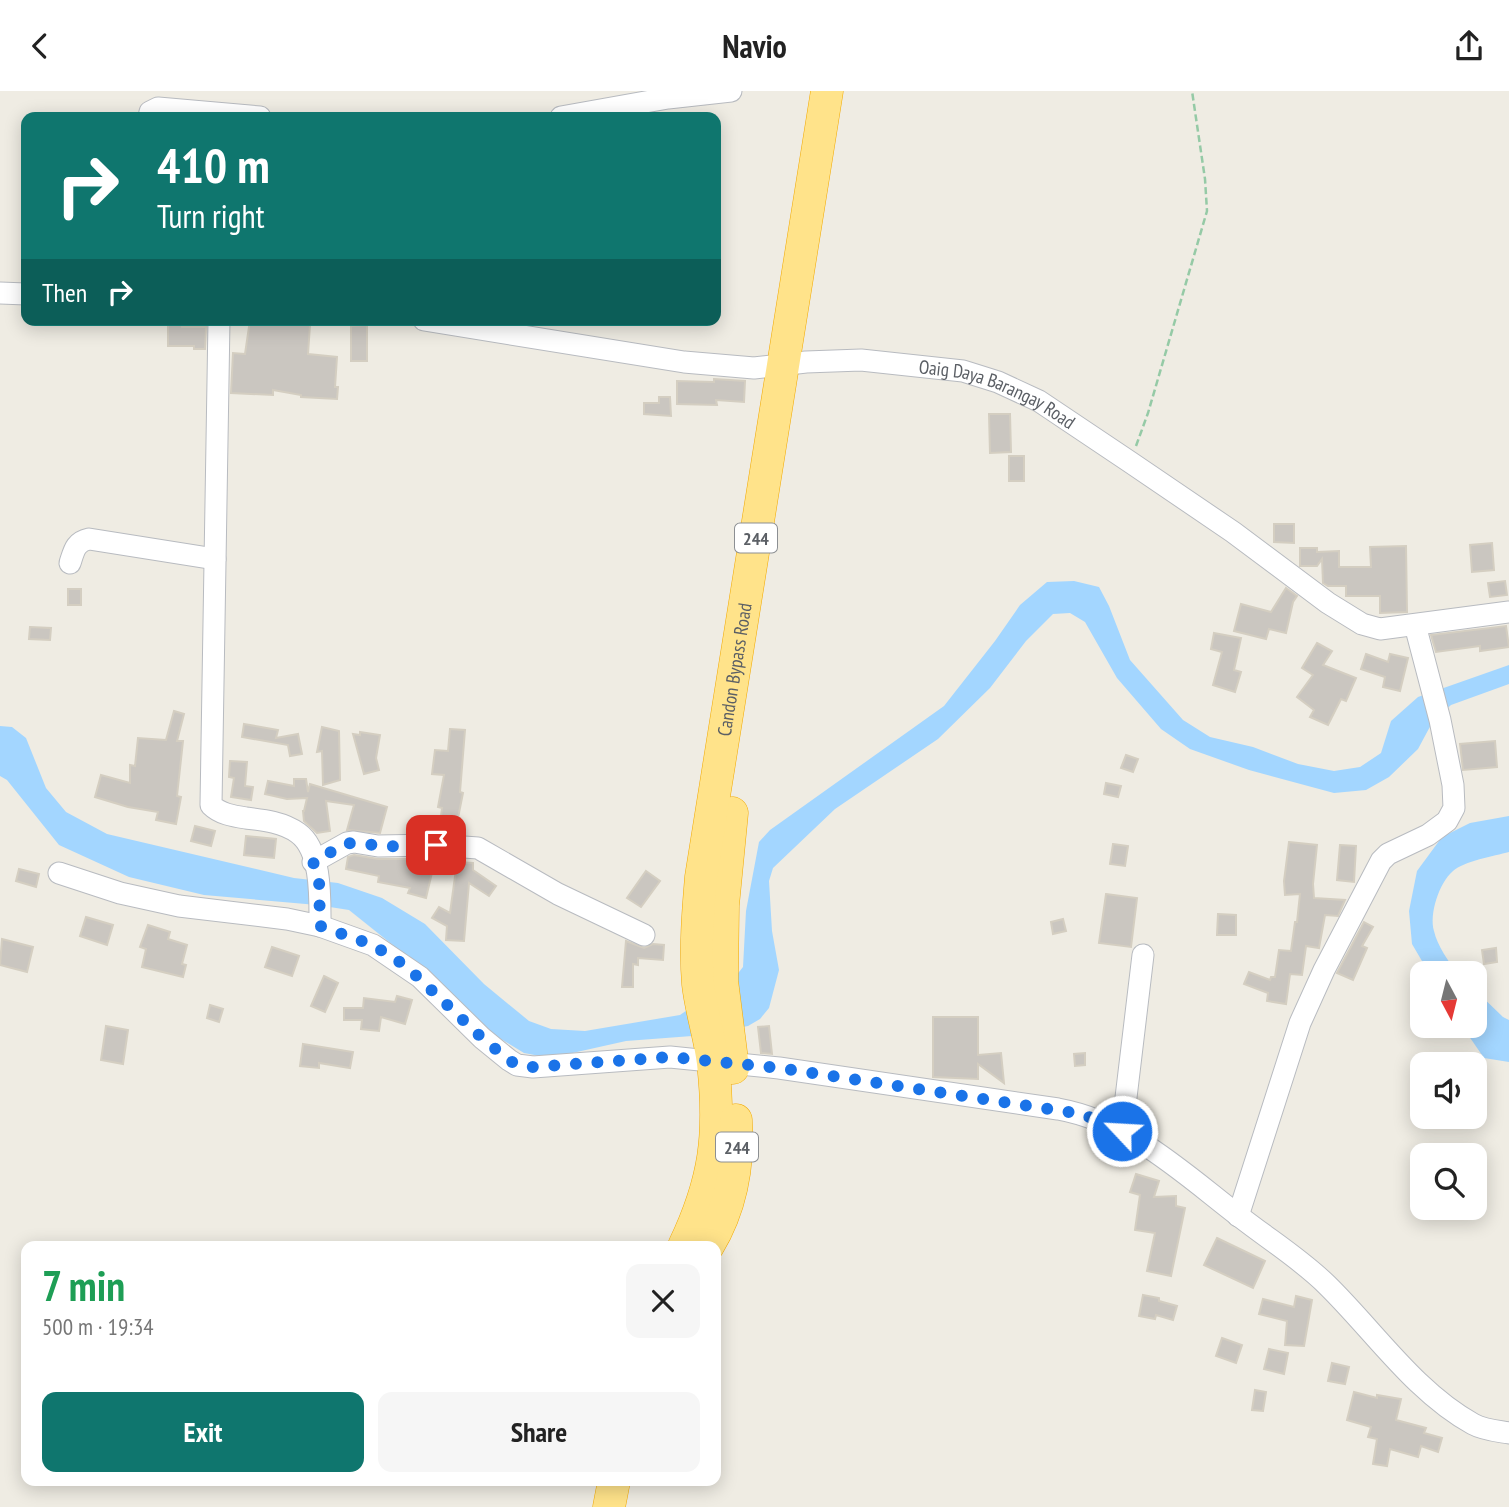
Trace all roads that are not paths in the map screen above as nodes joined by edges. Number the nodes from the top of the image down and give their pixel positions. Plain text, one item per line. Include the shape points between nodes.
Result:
1 (731, 91) edge
2 (827, 91) edge
3 (848, 91) edge
4 (150, 112) edge
5 (203, 112) edge
6 (589, 112) edge
7 (0, 293) edge
8 (21, 294) edge
9 (219, 326) edge
10 (461, 326) edge
11 (795, 363) junction
12 (215, 559) junction
13 (70, 563) dead end
14 (1509, 612) edge
15 (1415, 625) junction
16 (316, 869) junction
17 (59, 873) dead end
18 (320, 917) junction
19 (644, 935) dead end
20 (1143, 955) dead end
21 (722, 1054) junction
22 (1122, 1131) junction
23 (1238, 1216) junction
24 (686, 1241) edge
25 (711, 1241) edge
26 (1509, 1433) edge
27 (613, 1486) edge
28 (632, 1486) edge
29 (609, 1507) edge
30 (628, 1507) edge

1 - 6 street
2 - 11 highway, Candon Bypass Road / 244
3 - 11 highway, Candon Bypass Road / 244
4 - 5 street via 158,108
7 - 8 street
9 - 12 street
10 - 11 street, Oaig Daya Barangay Road via 684,362 754,368
11 - 15 street, Oaig Daya Barangay Road via 899,363 998,382 1039,401 1362,624 1380,629
11 - 21 highway, Candon Bypass Road / 244 via 710,983
12 - 13 street via 89,539 75,546
12 - 16 street via 211,805 216,811 273,822 298,833 309,847
14 - 15 street, Oaig Daya Barangay Road
15 - 23 street via 1440,720 1454,809 1429,835 1388,854 1375,873 1300,1023
16 - 18 street
16 - 19 street via 337,848 354,842 478,848 558,894
17 - 18 street via 178,906
18 - 21 street via 406,966 517,1065
20 - 22 street
21 - 22 street via 779,1068 1058,1109
21 - 24 highway, Candon Bypass Road / 244 via 716,1152
21 - 25 highway, Candon Bypass Road / 244 via 738,1143 723,1217
22 - 23 street
23 - 26 street via 1325,1283 1450,1409 1475,1425
27 - 29 highway
28 - 30 highway

